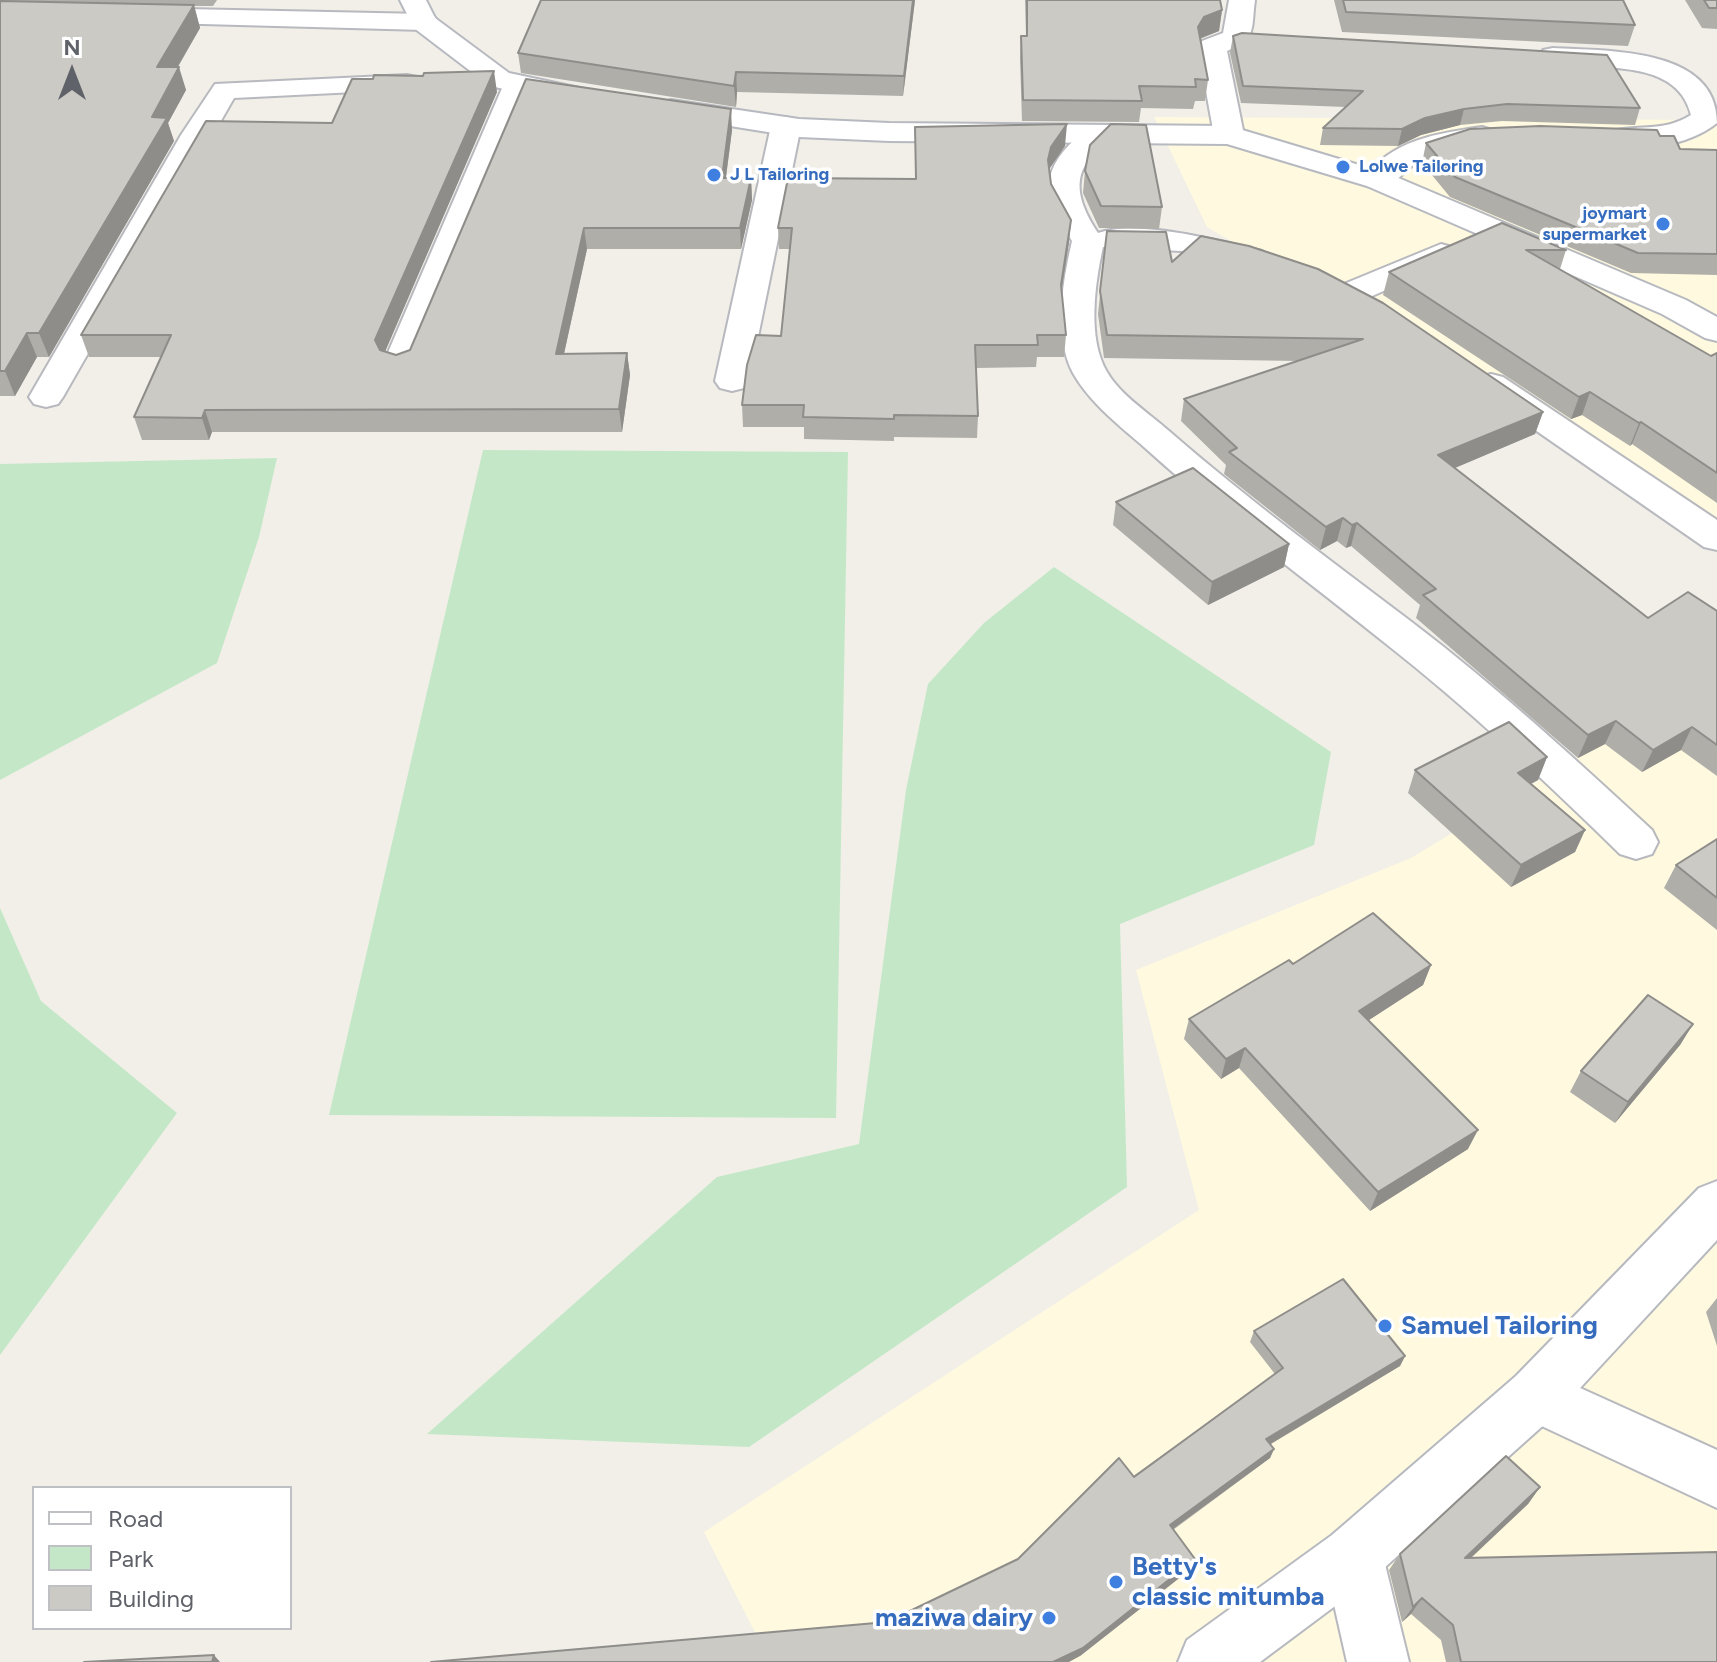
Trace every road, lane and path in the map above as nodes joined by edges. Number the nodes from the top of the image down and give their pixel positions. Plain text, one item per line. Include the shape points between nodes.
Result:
1 (1242, 0) edge
2 (418, 11) edge
3 (115, 15) edge
4 (255, 18) junction
5 (1236, 38) junction
6 (1268, 40) edge
7 (1527, 54) edge
8 (509, 83) junction
9 (225, 90) junction
10 (606, 100) edge
11 (637, 104) edge
12 (786, 126) junction
13 (1101, 134) junction
14 (1229, 135) junction
15 (1510, 136) edge
16 (1594, 137) edge
17 (1378, 180) junction
18 (1493, 231) junction
19 (1088, 241) junction
20 (1285, 267) edge
21 (1386, 315) edge
22 (1717, 330) edge
23 (400, 364) edge
24 (1470, 370) edge
25 (732, 381) dead end
26 (46, 397) dead end
27 (1710, 526) edge
28 (1636, 842) dead end
29 (1717, 1204) edge
30 (1536, 1395) junction
31 (1717, 1480) edge
32 (1353, 1556) junction
33 (1209, 1662) edge
34 (1378, 1662) edge

1 - 5 street
2 - 4 street
2 - 8 street
3 - 4 street
4 - 9 street
5 - 6 street
5 - 14 street via 1212,47
7 - 16 street via 1669,73 1699,96 1706,118 1689,131 1665,138
8 - 9 street
8 - 10 street
8 - 23 street
9 - 26 street
11 - 12 street
12 - 13 street
12 - 25 street
13 - 14 street
13 - 19 street via 1065,168 1062,192 1069,215
14 - 17 street
15 - 17 street via 1443,141 1413,151
17 - 18 street
18 - 21 street via 1338,288
18 - 22 street
19 - 20 street via 1181,242
19 - 28 street via 1082,355 1111,397 1205,483 1476,694
24 - 27 street
29 - 30 street
30 - 31 street
30 - 32 street
32 - 33 street
32 - 34 street

